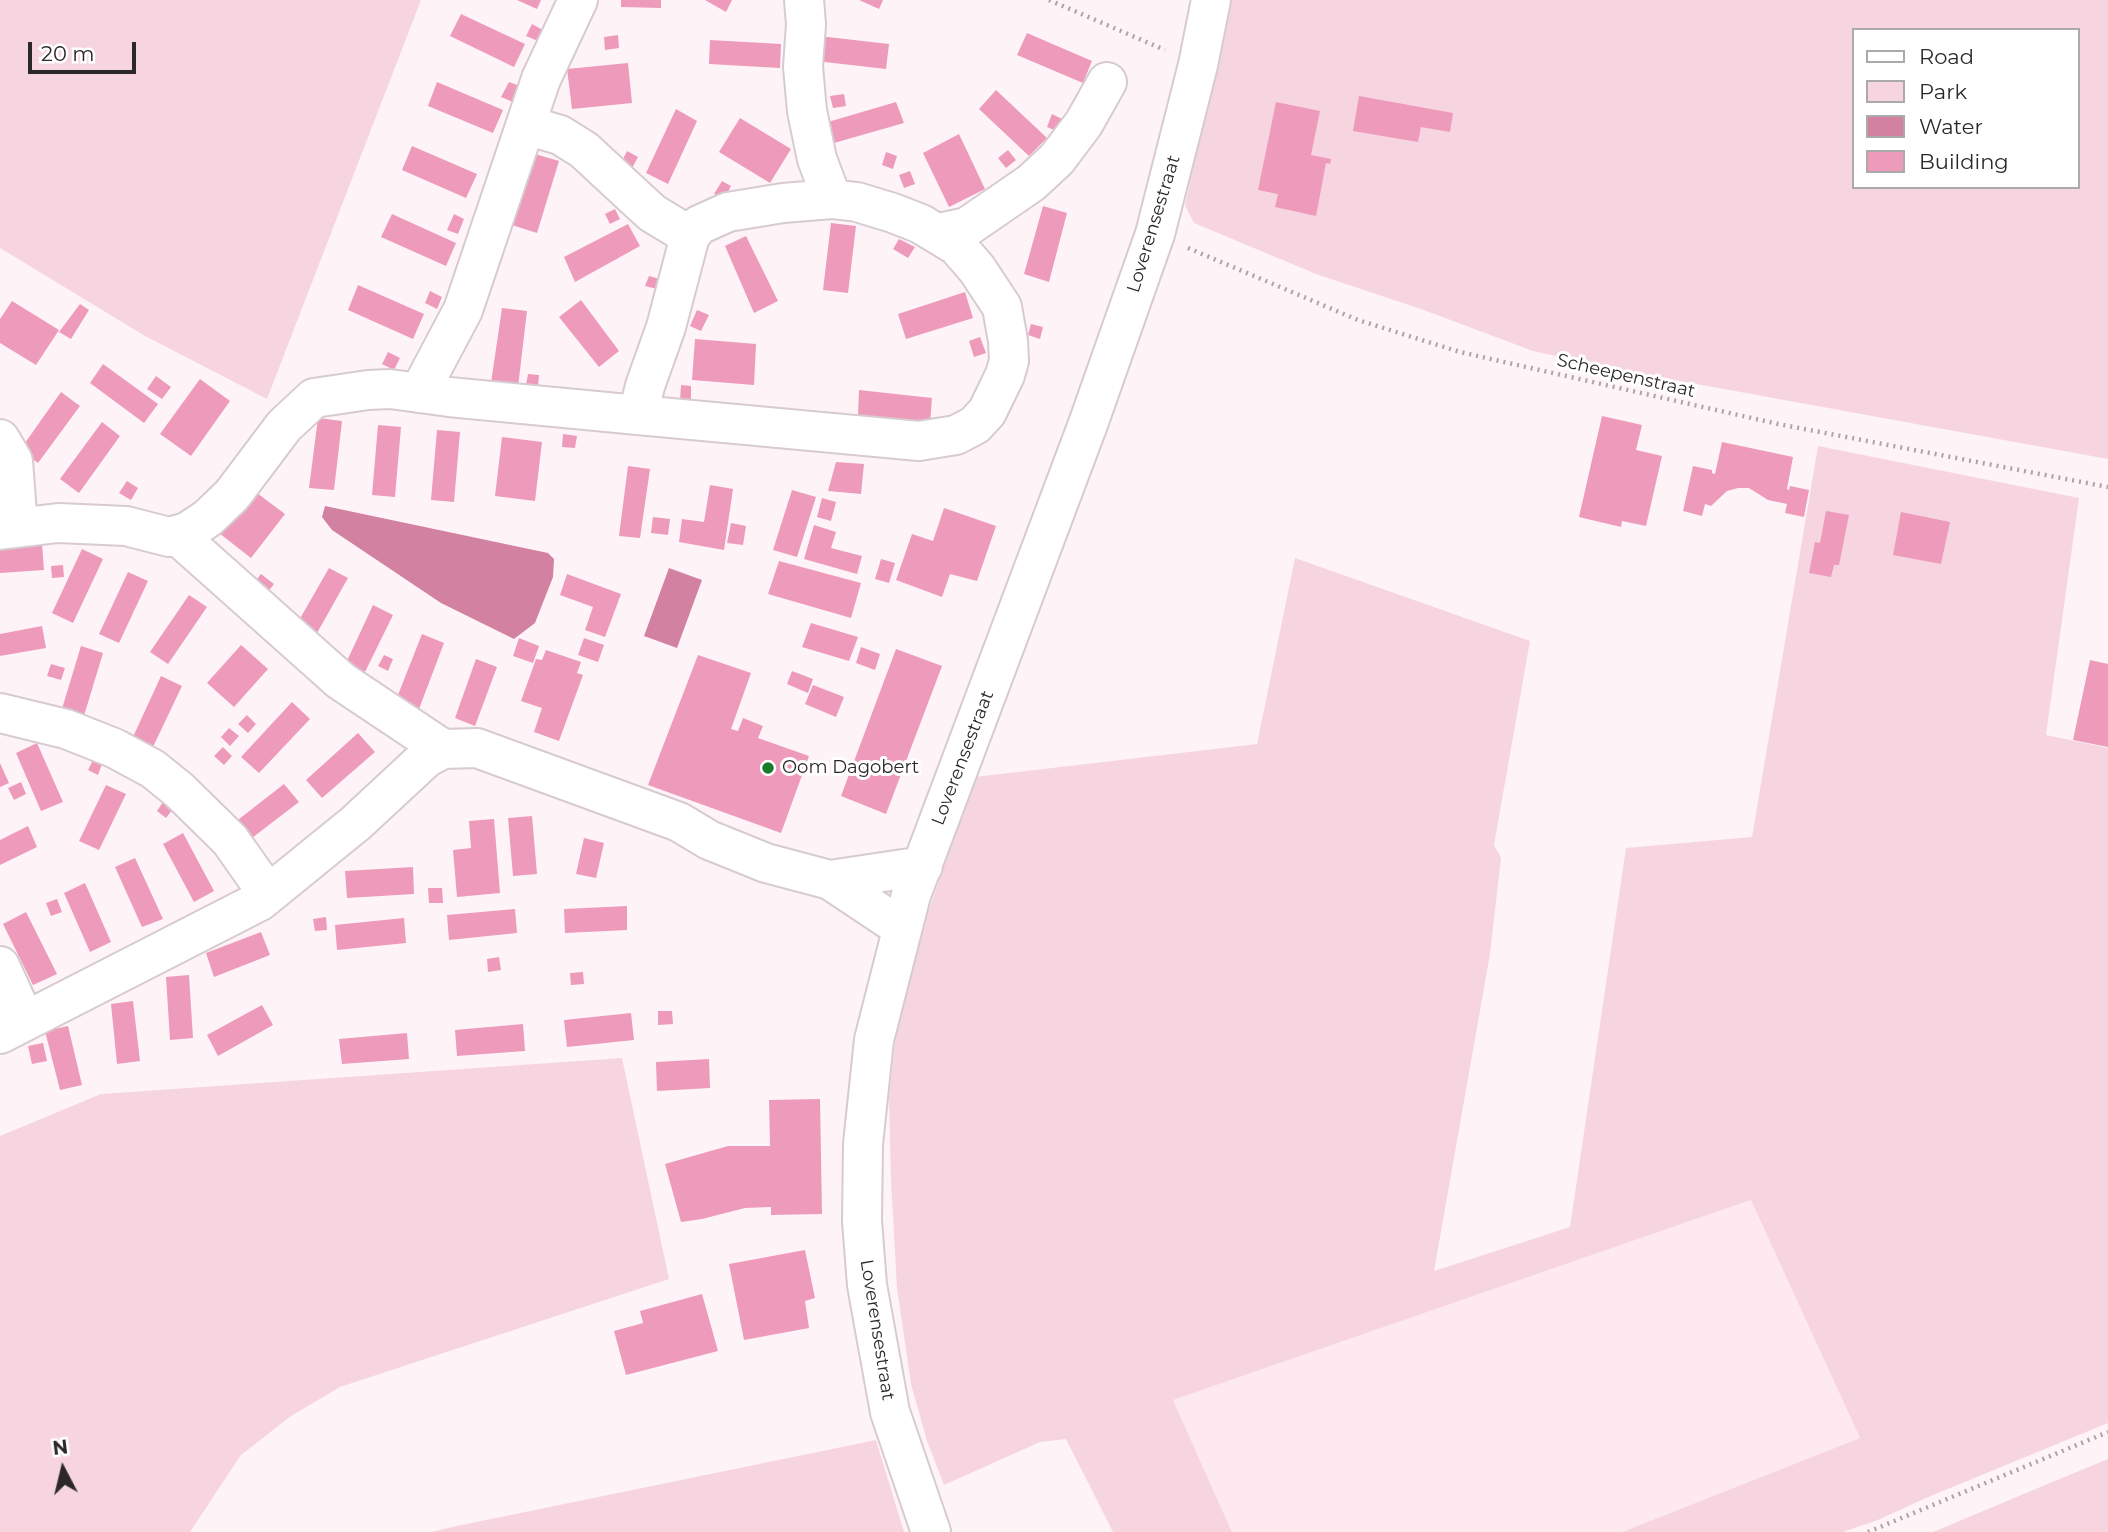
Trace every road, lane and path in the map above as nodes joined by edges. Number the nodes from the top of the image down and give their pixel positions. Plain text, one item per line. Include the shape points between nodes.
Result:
1 (578, 0) edge
2 (804, 0) edge
3 (1049, 0) edge
4 (1211, 0) edge
5 (1198, 65) junction
6 (1107, 82) dead end
7 (526, 125) junction
8 (832, 199) junction
9 (939, 233) junction
10 (1155, 234) junction
11 (690, 236) junction
12 (419, 393) junction
13 (638, 415) junction
14 (0, 439) edge
15 (2108, 487) edge
16 (9, 528) edge
17 (177, 535) junction
18 (0, 713) edge
19 (443, 749) junction
20 (923, 866) junction
21 (848, 878) junction
22 (268, 894) junction
23 (902, 928) junction
24 (0, 966) edge
25 (12, 1028) edge
26 (2108, 1432) edge
27 (931, 1532) edge
28 (1868, 1532) edge

1 - 7 street via 541,79
2 - 8 street via 803,67 809,128
3 - 5 path
4 - 5 street, Loverensestraat
5 - 10 street, Loverensestraat
6 - 9 street via 1057,159 1031,183 967,227
7 - 11 street via 560,135 584,150 652,213
7 - 12 street via 463,310
8 - 9 street via 893,213
8 - 11 street via 728,212 699,225
9 - 13 street via 977,269 1002,307 1006,324 1009,361 1005,375 987,412 975,425 956,435 919,441
10 - 15 path, Scheepenstraat via 1358,320 1460,352 1778,424
10 - 20 street, Loverensestraat
11 - 13 street
12 - 13 street
12 - 17 street via 368,390 314,398 284,426 232,495 208,518
14 - 16 street via 13,461
16 - 17 street via 104,524
17 - 19 street via 341,681
18 - 22 street via 66,729 153,769 230,840
19 - 21 street via 477,748 679,822 766,863
19 - 22 street via 426,758 356,823
20 - 21 street
20 - 23 street, Loverensestraat
21 - 23 street
22 - 25 street
23 - 27 street, Loverensestraat via 874,1040 863,1144 862,1221 867,1285 890,1412
24 - 25 street
26 - 28 path

